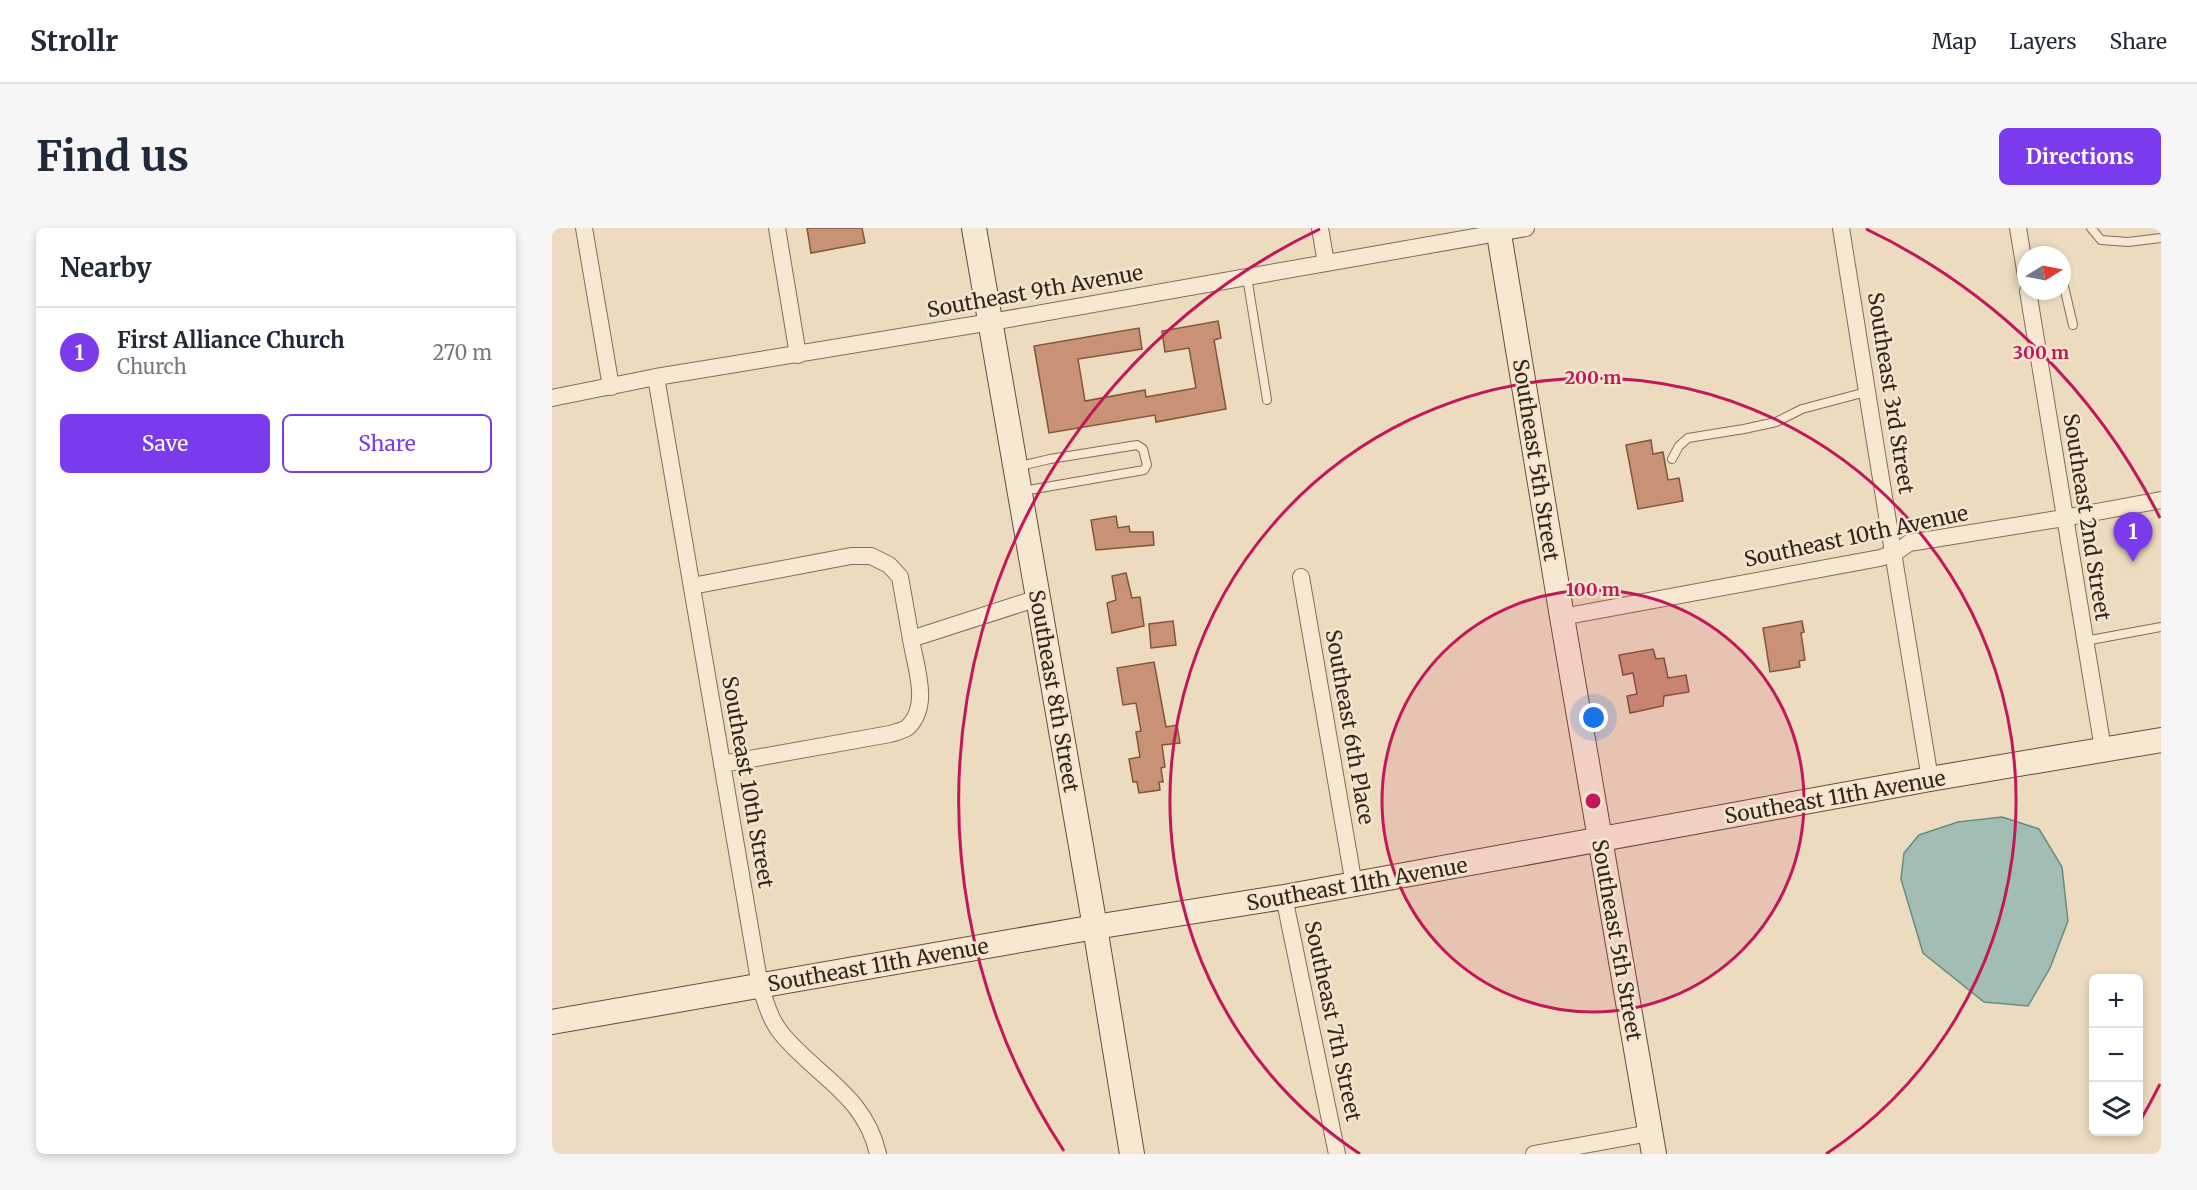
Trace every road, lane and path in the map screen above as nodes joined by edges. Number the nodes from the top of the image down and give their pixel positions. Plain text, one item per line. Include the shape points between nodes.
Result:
1 (584, 228) edge
2 (777, 228) edge
3 (974, 228) edge
4 (1320, 228) edge
5 (1526, 228) edge
6 (1841, 228) edge
7 (2018, 228) edge
8 (2091, 228) edge
9 (1498, 230) edge
10 (2161, 238) edge
11 (2021, 246) edge
12 (1326, 263) junction
13 (1247, 277) junction
14 (2029, 300) edge
15 (2067, 300) edge
16 (991, 322) junction
17 (2073, 325) dead end
18 (798, 355) junction
19 (656, 377) junction
20 (611, 387) junction
21 (1866, 392) junction
22 (552, 398) edge
23 (1267, 400) dead end
24 (1672, 459) dead end
25 (1016, 467) junction
26 (1020, 492) junction
27 (2161, 500) edge
28 (2064, 518) junction
29 (1894, 553) junction
30 (1301, 577) dead end
31 (692, 586) junction
32 (1038, 598) junction
33 (1562, 617) junction
34 (2161, 627) edge
35 (911, 639) junction
36 (2085, 641) junction
37 (2161, 740) edge
38 (2103, 749) junction
39 (722, 764) junction
40 (1930, 779) junction
41 (1601, 840) junction
42 (1354, 885) junction
43 (1284, 897) junction
44 (1095, 927) junction
45 (760, 986) junction
46 (552, 1022) edge
47 (1652, 1143) edge
48 (879, 1154) edge
49 (1132, 1154) edge
50 (1337, 1154) edge
51 (1534, 1154) edge

1 - 20 street
2 - 18 street
3 - 16 street, Southeast 8th Street
4 - 12 street
5 - 9 street, Southeast 9th Avenue
6 - 21 street, Southeast 3rd Street
7 - 11 street
8 - 10 lane via 2101,240
9 - 12 street, Southeast 9th Avenue
9 - 33 street, Southeast 5th Street
12 - 13 street, Southeast 9th Avenue
13 - 16 street, Southeast 9th Avenue
13 - 23 lane
14 - 28 street, Southeast 2nd Street
15 - 17 lane
16 - 18 street, Southeast 9th Avenue
16 - 25 street, Southeast 8th Street
18 - 19 street, Southeast 9th Avenue
19 - 20 street, Southeast 9th Avenue
19 - 31 street, Southeast 10th Street
20 - 22 street, Southeast 9th Avenue
21 - 24 lane via 1802,408 1776,422 1688,438
21 - 29 street, Southeast 3rd Street
25 - 26 street, Southeast 8th Street
25 - 26 lane via 1137,445 1143,449 1147,465 1144,470
26 - 32 street, Southeast 8th Street
27 - 28 street, Southeast 10th Avenue
28 - 29 street, Southeast 10th Avenue via 1909,543
28 - 36 street, Southeast 2nd Street
29 - 33 street, Southeast 10th Avenue
29 - 40 street, Southeast 3rd Street
30 - 42 street, Southeast 6th Place
31 - 35 street via 850,556 872,556 900,577
31 - 39 street, Southeast 10th Street
32 - 35 street
32 - 44 street, Southeast 8th Street
33 - 41 street, Southeast 5th Street
34 - 36 lane
35 - 39 street via 921,698 907,728
36 - 38 street, Southeast 2nd Street
37 - 38 street, Southeast 11th Avenue
38 - 40 street, Southeast 11th Avenue
39 - 45 street, Southeast 10th Street
40 - 41 street, Southeast 11th Avenue
41 - 42 street, Southeast 11th Avenue
41 - 47 street, Southeast 5th Street
42 - 43 street, Southeast 11th Avenue
43 - 44 street, Southeast 11th Avenue
43 - 50 street, Southeast 7th Street
44 - 45 street, Southeast 11th Avenue
44 - 49 street, Southeast 8th Street
45 - 46 street, Southeast 11th Avenue
45 - 48 street, Southeast 10th Street via 770,1017 781,1034 854,1103 874,1136
47 - 51 street

